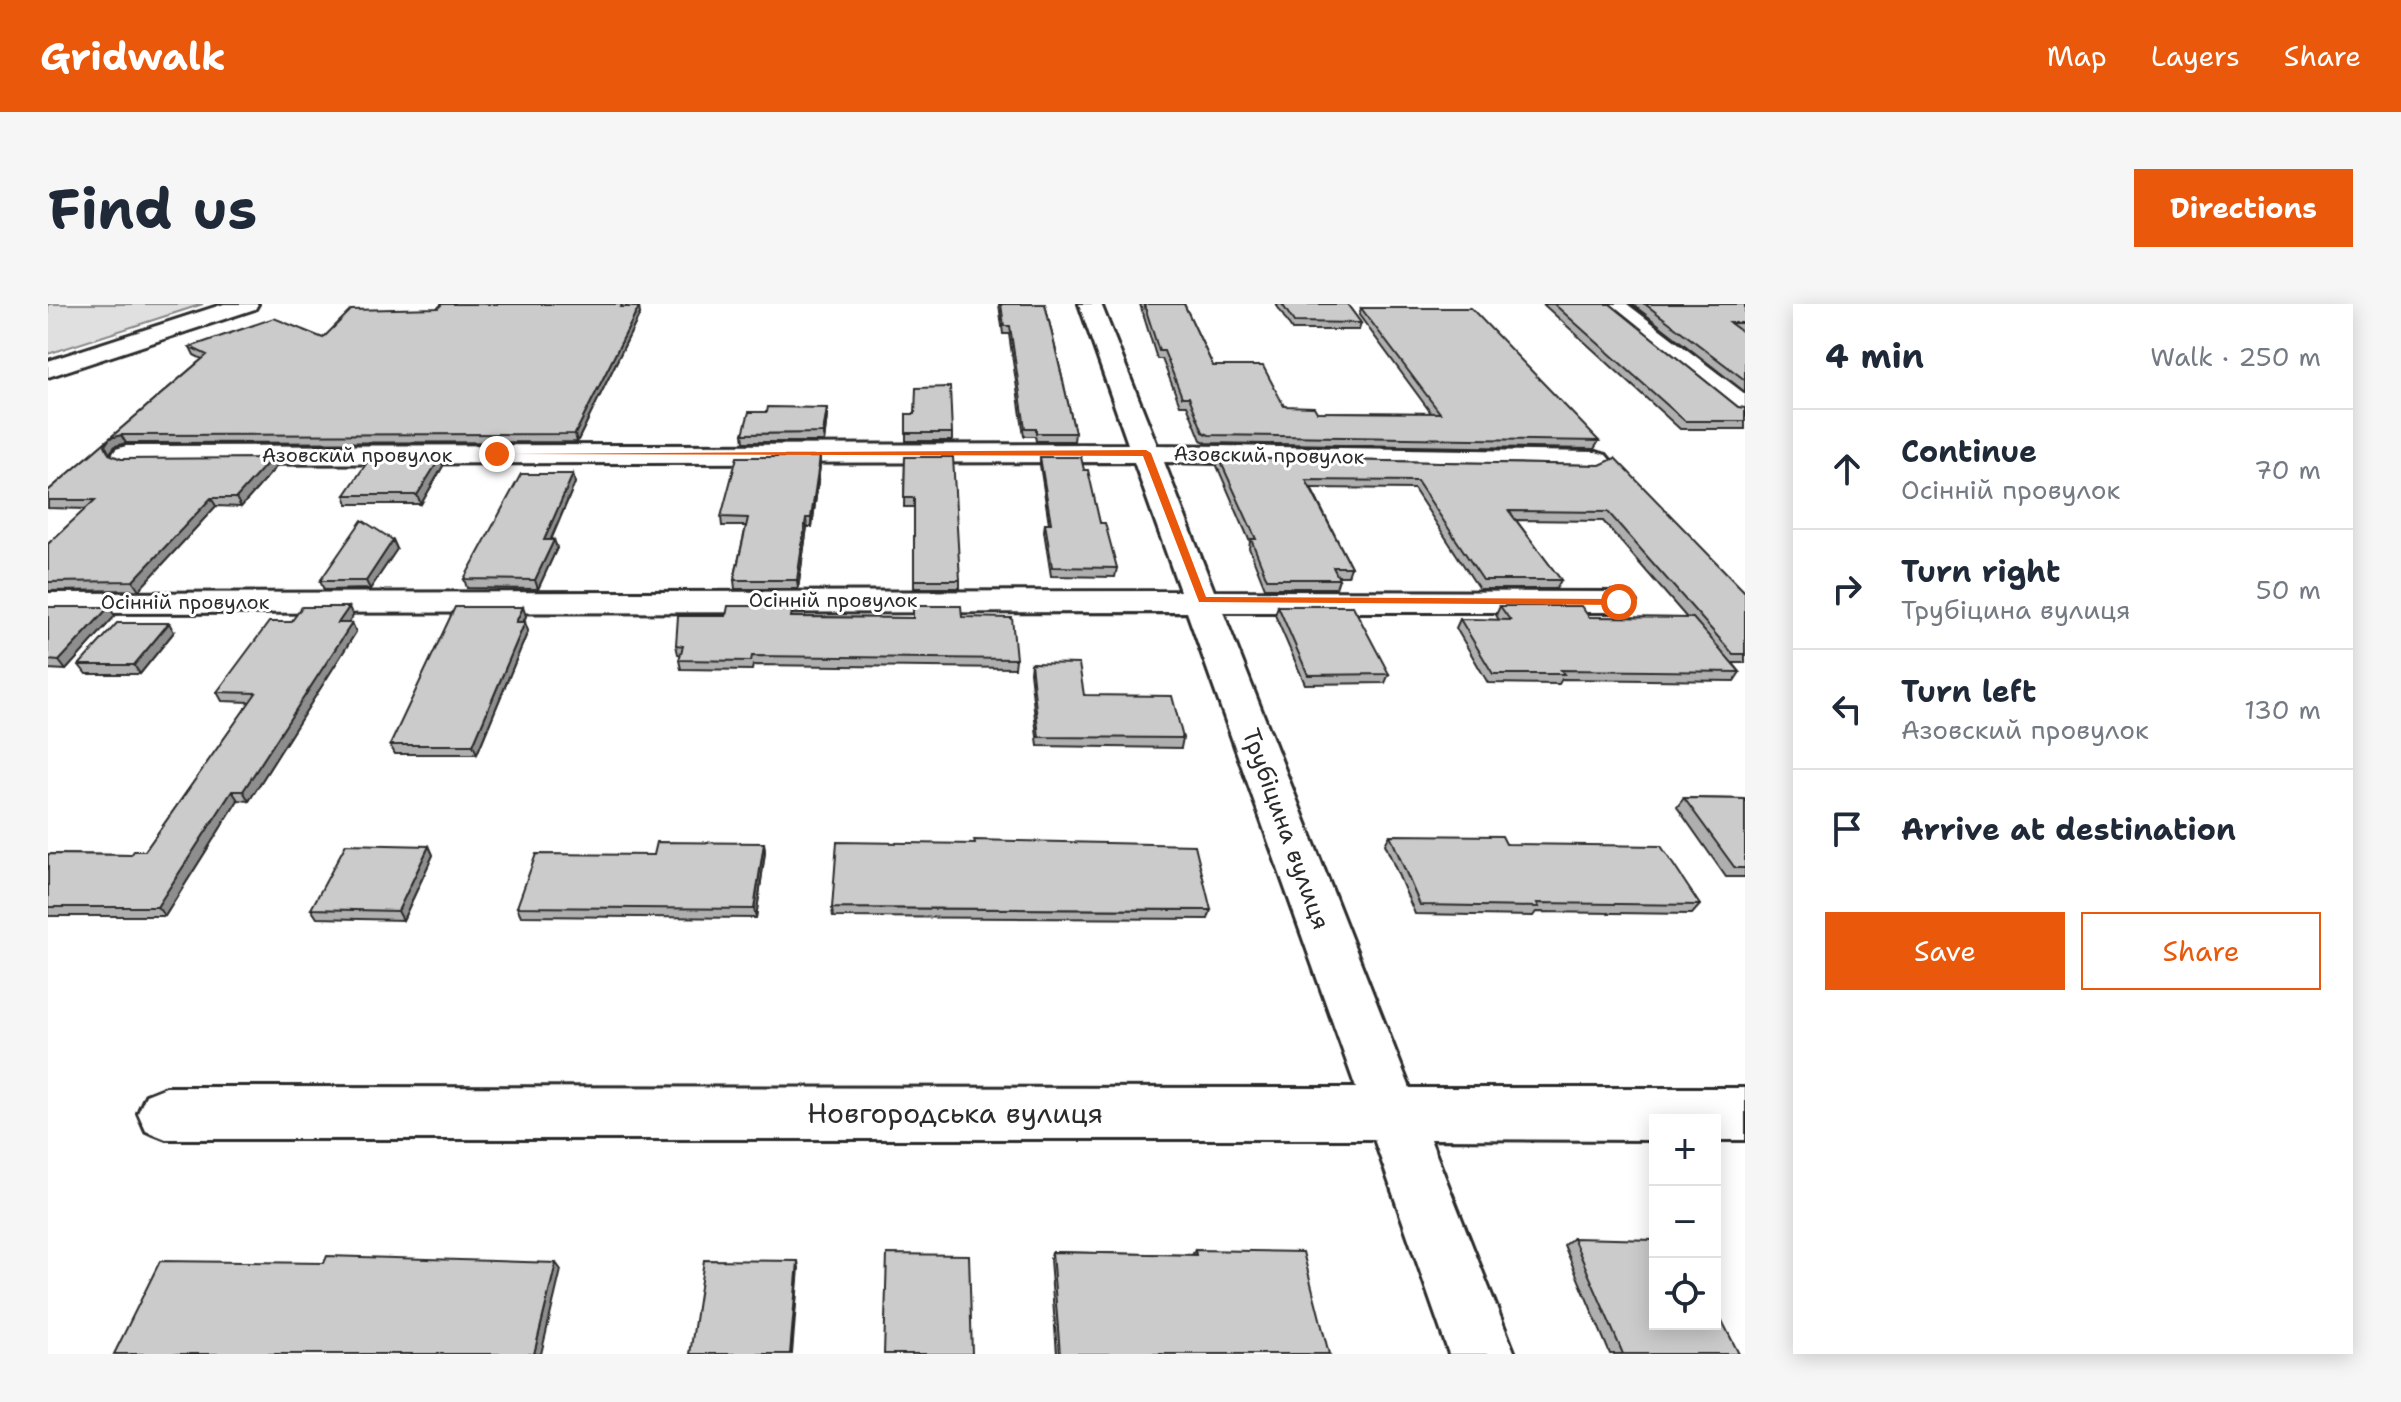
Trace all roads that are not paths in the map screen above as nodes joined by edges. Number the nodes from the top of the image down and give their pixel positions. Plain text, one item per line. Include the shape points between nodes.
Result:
1 (247, 304) edge
2 (1090, 304) edge
3 (1613, 304) edge
4 (48, 369) edge
5 (1745, 407) edge
6 (1146, 453) junction
7 (126, 455) edge
8 (1596, 461) edge
9 (1202, 600) junction
10 (1619, 602) dead end
11 (48, 603) edge
12 (166, 1113) dead end
13 (1390, 1113) junction
14 (1745, 1114) edge
15 (1482, 1354) edge

1 - 4 street
2 - 6 street, Трубіцина вулиця
3 - 5 street
6 - 7 street, Азовский провулок
6 - 8 street, Азовский провулок
6 - 9 street, Трубіцина вулиця
9 - 10 street, Осінній провулок
9 - 11 street, Осінній провулок
9 - 13 street, Трубіцина вулиця
12 - 13 street, Новгородська вулиця
13 - 14 street, Новгородська вулиця
13 - 15 street, Трубіцина вулиця

